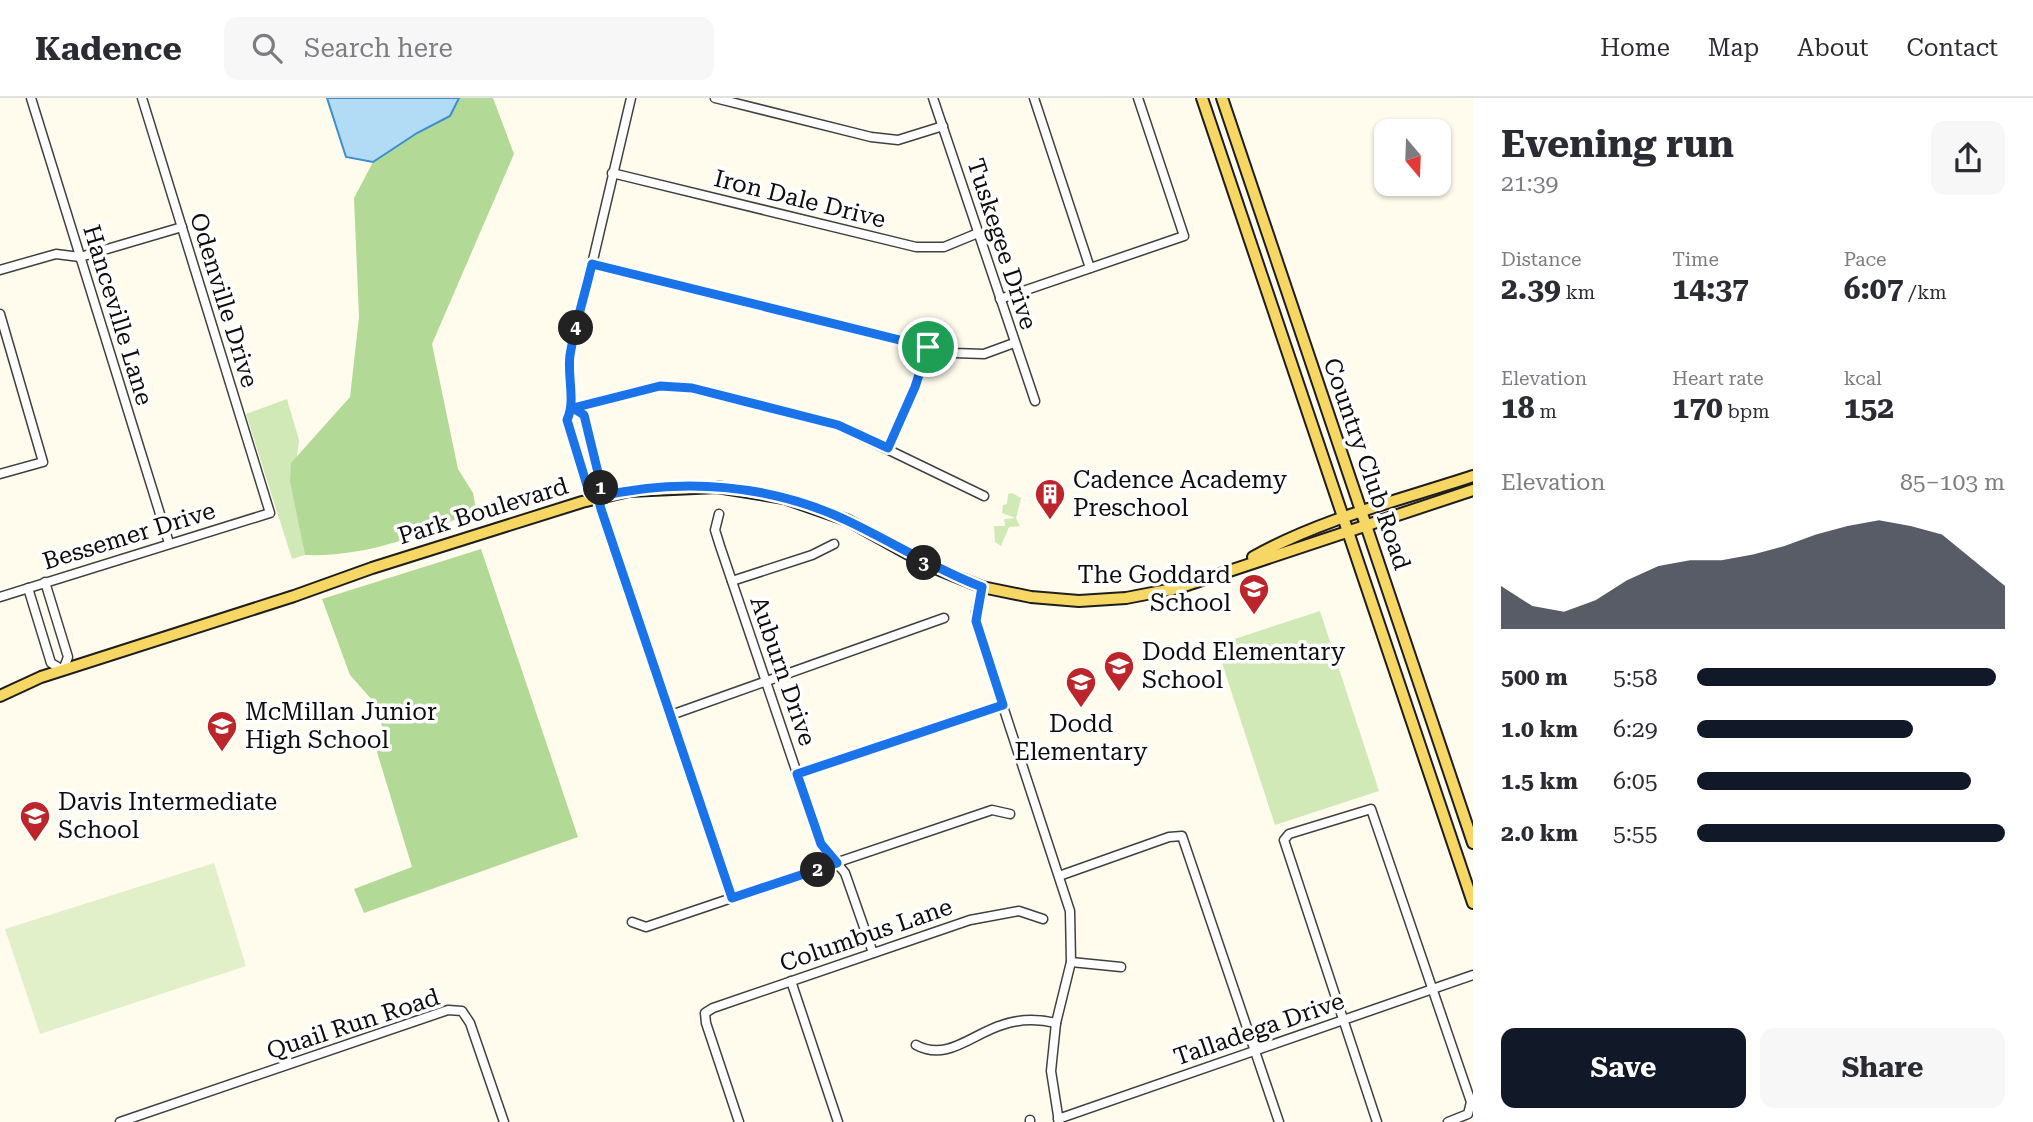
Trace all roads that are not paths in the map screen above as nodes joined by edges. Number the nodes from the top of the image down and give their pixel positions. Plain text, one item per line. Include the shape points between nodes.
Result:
1 (31, 98) edge
2 (142, 98) edge
3 (631, 98) edge
4 (715, 98) edge
5 (933, 98) edge
6 (1034, 98) edge
7 (1138, 98) edge
8 (1202, 98) edge
9 (1222, 98) edge
10 (1230, 122) junction
11 (943, 126) junction
12 (1212, 128) junction
13 (612, 173) junction
14 (181, 227) junction
15 (978, 233) junction
16 (80, 257) junction
17 (592, 264) junction
18 (1090, 268) junction
19 (0, 270) edge
20 (1000, 299) junction
21 (0, 314) edge
22 (1014, 343) junction
23 (928, 347) junction
24 (1035, 401) dead end
25 (573, 408) junction
26 (888, 448) junction
27 (0, 474) edge
28 (1473, 475) edge
29 (1473, 489) edge
30 (984, 496) dead end
31 (598, 497) junction
32 (1361, 509) junction
33 (270, 513) joint
34 (719, 514) dead end
35 (1343, 515) junction
36 (1366, 525) junction
37 (1349, 531) junction
38 (169, 544) junction
39 (834, 544) dead end
40 (1226, 572) junction
41 (732, 581) junction
42 (45, 582) junction
43 (982, 587) junction
44 (28, 588) junction
45 (0, 597) edge
46 (944, 618) dead end
47 (63, 670) junction
48 (766, 682) junction
49 (0, 696) edge
50 (1003, 705) junction
51 (1426, 706) junction
52 (1409, 712) junction
53 (671, 715) junction
54 (797, 774) junction
55 (1010, 814) dead end
56 (1473, 843) edge
57 (837, 863) junction
58 (1059, 876) junction
59 (732, 898) junction
60 (1473, 904) edge
61 (1043, 919) dead end
62 (632, 922) dead end
63 (873, 953) junction
64 (1071, 962) junction
65 (1121, 967) dead end
66 (1473, 975) edge
67 (790, 981) junction
68 (1434, 989) junction
69 (1343, 1020) junction
70 (1056, 1023) junction
71 (916, 1045) dead end
72 (1255, 1051) junction
73 (144, 1118) edge
74 (1059, 1121) edge
75 (120, 1122) edge
76 (504, 1122) edge
77 (739, 1122) edge
78 (838, 1122) edge
79 (1279, 1122) edge
80 (1377, 1122) edge
81 (1448, 1122) edge

1 - 16 street, Hanceville Lane
2 - 14 street, Odenville Drive
3 - 13 street
4 - 11 street via 871,137 898,140
5 - 11 street, Tuskegee Drive
6 - 18 street
7 - 18 street via 1184,236
8 - 12 main road, Country Club Road
9 - 10 main road, Country Club Road
10 - 12 main road
10 - 32 main road, Country Club Road
11 - 15 street, Tuskegee Drive
12 - 35 main road, Country Club Road
13 - 15 street, Iron Dale Drive via 916,247 944,247
13 - 17 street
14 - 16 street
14 - 33 street, Odenville Drive
15 - 20 street, Tuskegee Drive
16 - 19 street via 56,254
16 - 38 street, Hanceville Lane
17 - 23 street
17 - 25 street via 570,358
18 - 20 street
20 - 22 street, Tuskegee Drive
21 - 27 street via 43,462
22 - 23 street via 984,354
22 - 24 street, Tuskegee Drive
23 - 26 street
25 - 26 street via 660,386 692,388 838,425
25 - 31 street via 584,415 602,489
25 - 31 street via 567,420 589,492
26 - 30 street
28 - 32 main road, Park Boulevard
29 - 36 main road, Park Boulevard
31 - 43 main road, Park Boulevard via 700,486 784,498 847,520 930,566
31 - 47 main road, Park Boulevard
31 - 53 street
32 - 35 main road, Park Boulevard
32 - 36 main road, Country Club Road
33 - 38 street, Bessemer Drive
34 - 41 street, Auburn Drive via 715,530
35 - 37 main road, Country Club Road
35 - 40 main road, Park Boulevard via 1286,538
36 - 37 main road, Park Boulevard
36 - 51 main road, Country Club Road
37 - 40 main road, Park Boulevard
37 - 52 main road, Country Club Road
38 - 42 street, Bessemer Drive
39 - 41 street
40 - 43 main road, Park Boulevard via 1169,590 1095,601 1038,598
41 - 48 street, Auburn Drive
42 - 44 street, Bessemer Drive
42 - 47 street via 68,657
43 - 50 street via 976,621
44 - 45 street, Bessemer Drive
44 - 47 street via 51,663
46 - 48 street
47 - 49 main road, Park Boulevard
48 - 53 street
48 - 54 street, Auburn Drive
50 - 54 street
50 - 58 street
51 - 52 main road
51 - 56 main road, Country Club Road
52 - 60 main road, Country Club Road
53 - 59 street
54 - 57 street, Auburn Drive via 821,844
55 - 57 street via 992,810
57 - 59 street
57 - 63 street, Auburn Drive via 845,873
58 - 64 street via 1070,911
58 - 72 street via 1182,836
59 - 62 street via 646,927
61 - 63 street, Columbus Lane via 1019,911 993,915
63 - 67 street, Columbus Lane
64 - 65 street
64 - 70 street
66 - 68 street, Talladega Drive
67 - 77 street, Columbus Lane via 705,1013
67 - 78 street
68 - 69 street, Talladega Drive
68 - 69 street via 1371,809 1289,834 1284,840
68 - 81 street via 1471,1111
69 - 72 street, Talladega Drive
69 - 80 street
70 - 71 street via 1027,1020 1003,1024 945,1051
70 - 74 street via 1051,1071
72 - 74 street, Talladega Drive
72 - 79 street
73 - 75 street, Quail Run Road
73 - 76 street, Quail Run Road via 448,1010 462,1011 470,1023

